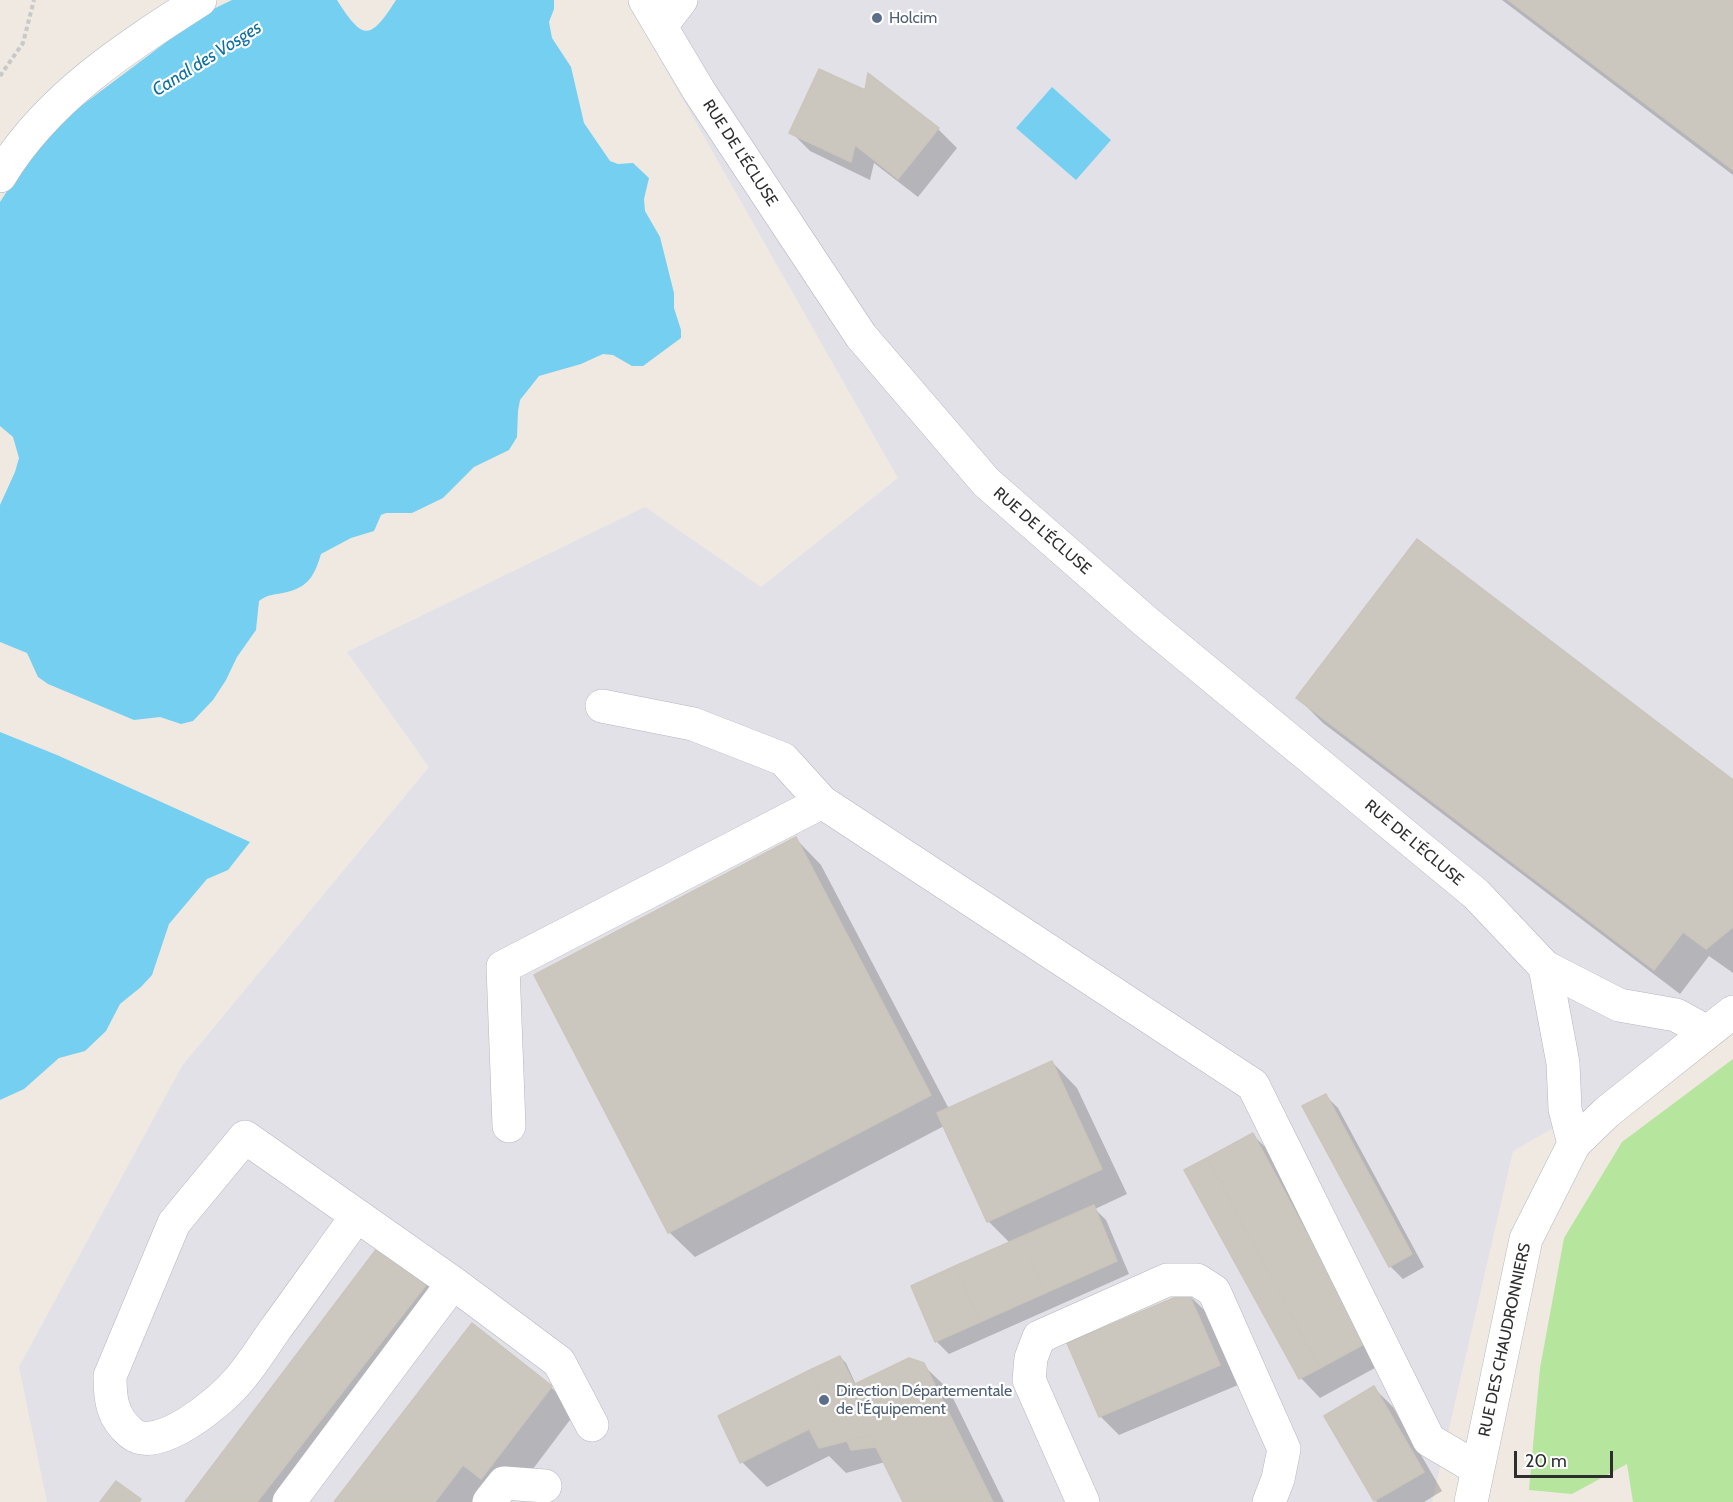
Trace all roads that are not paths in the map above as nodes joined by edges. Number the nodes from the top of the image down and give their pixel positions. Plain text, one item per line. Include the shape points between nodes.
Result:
1 (200, 0) edge
2 (681, 0) edge
3 (653, 13) edge
4 (0, 176) edge
5 (602, 706) dead end
6 (822, 802) junction
7 (1545, 967) junction
8 (1733, 1012) edge
9 (1707, 1032) junction
10 (509, 1126) dead end
11 (1574, 1144) junction
12 (357, 1216) junction
13 (453, 1283) junction
14 (592, 1425) dead end
15 (1478, 1468) junction
16 (545, 1486) dead end
17 (289, 1502) edge
18 (489, 1502) edge
19 (1083, 1502) edge
20 (1269, 1502) edge
21 (1471, 1502) edge

1 - 4 street via 116,56 64,98 33,131
2 - 3 street
3 - 7 street, RUE DE L'ÉCLUSE via 699,91 861,336 986,482 1145,621 1476,894
5 - 6 street via 693,724 783,759
6 - 10 street via 503,967
6 - 15 street via 1253,1085 1429,1440
7 - 9 street, RUE DE L'ÉCLUSE via 1619,1005 1676,1016
7 - 11 street via 1563,1064 1565,1109
8 - 9 street, RUE DES CHAUDRONNIERS
9 - 11 street, RUE DES CHAUDRONNIERS via 1607,1112
11 - 15 street, RUE DES CHAUDRONNIERS via 1526,1239
12 - 12 street via 245,1137 174,1223 110,1376 110,1399 120,1422 134,1436 150,1439 195,1419 236,1384
12 - 13 street
13 - 14 street via 559,1362
13 - 17 street
15 - 21 street, RUE DES CHAUDRONNIERS
16 - 18 street via 504,1484
19 - 20 street via 1029,1380 1031,1358 1039,1337 1167,1280 1197,1280 1214,1291 1284,1449

